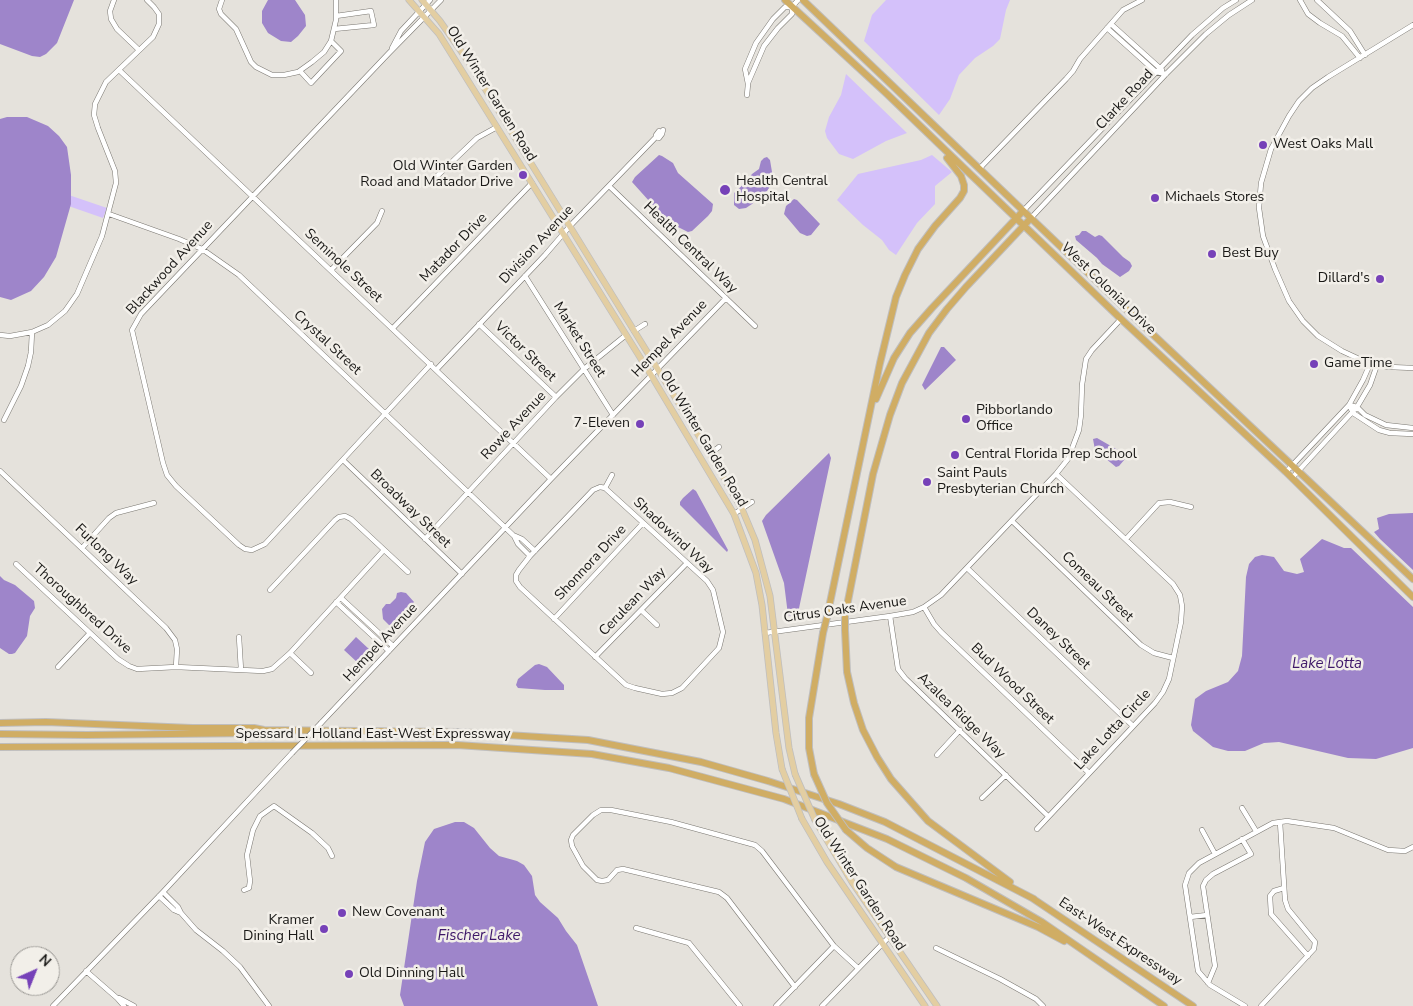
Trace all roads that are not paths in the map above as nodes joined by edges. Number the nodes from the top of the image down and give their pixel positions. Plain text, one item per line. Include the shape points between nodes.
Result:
1 (114, 0) edge
2 (146, 0) edge
3 (222, 0) edge
4 (336, 0) edge
5 (409, 0) edge
6 (441, 0) edge
7 (785, 0) edge
8 (798, 0) edge
9 (803, 0) edge
10 (1142, 0) edge
11 (1236, 0) edge
12 (1252, 0) edge
13 (1300, 0) edge
14 (1317, 0) edge
15 (426, 2) edge
16 (792, 6) junction
17 (431, 11) junction
18 (423, 14) junction
19 (336, 16) junction
20 (1112, 24) junction
21 (1413, 25) edge
22 (1107, 28) junction
23 (334, 29) junction
24 (331, 41) junction
25 (139, 50) junction
26 (1362, 56) junction
27 (119, 70) junction
28 (1158, 70) junction
29 (300, 71) junction
30 (1166, 74) junction
31 (748, 84) junction
32 (747, 95) dead end
33 (497, 127) junction
34 (662, 131) dead end
35 (934, 141) junction
36 (980, 168) junction
37 (434, 179) dead end
38 (532, 183) junction
39 (610, 186) junction
40 (252, 196) junction
41 (382, 211) dead end
42 (1024, 211) junction
43 (109, 214) junction
44 (1031, 218) junction
45 (1016, 219) junction
46 (570, 226) junction
47 (1023, 226) junction
48 (563, 233) junction
49 (202, 249) junction
50 (331, 270) junction
51 (526, 276) junction
52 (726, 298) junction
53 (1108, 306) junction
54 (1128, 311) junction
55 (1122, 320) junction
56 (1140, 323) junction
57 (479, 324) junction
58 (645, 324) dead end
59 (755, 326) dead end
60 (392, 328) junction
61 (634, 331) junction
62 (32, 332) junction
63 (0, 335) edge
64 (626, 335) junction
65 (431, 364) junction
66 (1370, 364) junction
67 (1377, 365) junction
68 (1413, 368) edge
69 (584, 369) junction
70 (658, 369) junction
71 (436, 370) junction
72 (651, 375) junction
73 (556, 397) junction
74 (1349, 405) junction
75 (1357, 407) junction
76 (871, 412) junction
77 (1353, 413) junction
78 (386, 414) junction
79 (614, 415) junction
80 (4, 420) dead end
81 (1413, 428) edge
82 (1413, 434) edge
83 (513, 443) junction
84 (719, 447) dead end
85 (710, 454) junction
86 (343, 460) junction
87 (1292, 466) junction
88 (0, 470) edge
89 (1298, 471) junction
90 (1286, 472) junction
91 (1056, 474) junction
92 (612, 476) dead end
93 (1292, 478) junction
94 (551, 479) junction
95 (605, 488) junction
96 (468, 491) junction
97 (154, 502) dead end
98 (752, 502) dead end
99 (1190, 507) dead end
100 (742, 509) junction
101 (734, 514) junction
102 (1012, 521) junction
103 (644, 523) junction
104 (506, 527) junction
105 (513, 535) junction
106 (425, 539) junction
107 (1126, 539) junction
108 (82, 548) junction
109 (383, 551) junction
110 (535, 551) junction
111 (530, 556) junction
112 (686, 563) junction
113 (16, 564) dead end
114 (967, 568) junction
115 (408, 572) dead end
116 (462, 574) junction
117 (1413, 579) edge
118 (270, 590) dead end
119 (341, 598) junction
120 (1413, 598) edge
121 (336, 602) junction
122 (924, 607) junction
123 (641, 610) junction
124 (890, 616) junction
125 (554, 619) junction
126 (657, 625) dead end
127 (774, 632) junction
128 (90, 633) junction
129 (765, 633) junction
130 (239, 637) dead end
131 (393, 646) junction
132 (388, 651) junction
133 (290, 653) junction
134 (595, 657) junction
135 (1173, 658) junction
136 (58, 667) dead end
137 (176, 667) junction
138 (241, 670) junction
139 (311, 673) dead end
140 (0, 723) edge
141 (1133, 726) junction
142 (264, 730) junction
143 (960, 730) junction
144 (0, 734) edge
145 (0, 748) edge
146 (937, 755) dead end
147 (1089, 773) junction
148 (1006, 775) junction
149 (982, 798) dead end
150 (1242, 808) dead end
151 (1048, 816) junction
152 (1280, 822) junction
153 (1037, 829) dead end
154 (1202, 830) dead end
155 (1256, 831) junction
156 (1242, 839) junction
157 (1413, 847) edge
158 (1215, 854) junction
159 (332, 856) dead end
160 (1284, 888) junction
161 (244, 890) dead end
162 (163, 892) junction
163 (159, 896) junction
164 (1034, 899) junction
165 (181, 913) junction
166 (1207, 915) junction
167 (1190, 917) junction
168 (636, 928) dead end
169 (889, 937) junction
170 (882, 944) junction
171 (834, 946) junction
172 (936, 948) dead end
173 (1308, 956) junction
174 (1098, 960) junction
175 (858, 968) junction
176 (86, 971) junction
177 (1208, 983) junction
178 (795, 987) junction
179 (117, 998) junction
180 (54, 1006) edge
181 (124, 1006) edge
182 (134, 1006) edge
183 (269, 1006) edge
184 (740, 1006) edge
185 (776, 1006) edge
186 (822, 1006) edge
187 (925, 1006) edge
188 (937, 1006) edge
189 (1043, 1006) edge
190 (1164, 1006) edge
191 (1193, 1006) edge
192 (1245, 1006) edge
193 (1261, 1006) edge

1 - 25 street via 111,19
2 - 25 street via 159,14 159,24 153,37
3 - 29 street via 221,14 236,29 256,67 272,75
4 - 19 street
5 - 18 main road, Old Winter Garden Road
6 - 17 street, Blackwood Avenue
7 - 16 highway, West Colonial Drive
8 - 16 street
9 - 36 highway, West Colonial Drive
10 - 20 street via 1123,10
11 - 28 street, Clarke Road via 1202,26
12 - 30 street, Clarke Road via 1206,34
13 - 26 street via 1308,14 1342,36
14 - 26 street via 1350,31
15 - 17 main road, Old Winter Garden Road
15 - 18 street, Blackwood Avenue
16 - 31 street via 792,14 764,46
16 - 31 street via 785,7 773,19 756,43 745,69
16 - 35 highway, West Colonial Drive
17 - 18 street, Blackwood Avenue
17 - 46 main road, Old Winter Garden Road via 468,61
18 - 33 main road, Old Winter Garden Road
18 - 40 street, Blackwood Avenue via 401,31 388,53
19 - 23 street
19 - 23 street via 371,11 374,25
20 - 22 street
20 - 28 street
21 - 26 street
22 - 28 street
22 - 36 street via 1073,72
23 - 24 street
24 - 29 street via 324,52
24 - 29 street via 341,51 311,83
25 - 27 street
26 - 66 street via 1312,88 1289,116 1268,158 1259,208 1262,236 1288,299 1299,315 1318,336
27 - 40 street, Seminole Street
27 - 43 street via 101,90 94,116 115,171 116,183
28 - 30 street
28 - 42 street, Clarke Road
30 - 44 street, Clarke Road
31 - 32 street
33 - 37 street via 477,138
33 - 38 main road, Old Winter Garden Road
34 - 39 street, Division Avenue
35 - 45 highway, West Colonial Drive
35 - 76 highway via 961,176 964,191 922,244 900,285
36 - 42 highway, West Colonial Drive
38 - 48 main road, Old Winter Garden Road
38 - 60 street, Matador Drive
39 - 46 street, Division Avenue
39 - 52 street, Health Central Way
40 - 49 street, Blackwood Avenue
40 - 50 street, Seminole Street
41 - 50 street via 377,223
42 - 44 highway, West Colonial Drive
42 - 45 highway, Clarke Road
43 - 49 street, Crystal Street
43 - 62 street via 77,294 65,311
44 - 47 highway, Clarke Road
44 - 54 highway, West Colonial Drive
45 - 47 highway, West Colonial Drive
45 - 76 highway, Clarke Road via 910,333 891,364
46 - 48 street, Division Avenue
46 - 61 main road, Old Winter Garden Road
47 - 53 highway, West Colonial Drive
47 - 164 highway, Clarke Road, bridge via 947,309 902,383 873,474 845,630 847,672 854,703 877,757 891,778 928,821
48 - 51 street, Division Avenue
48 - 64 main road, Old Winter Garden Road
49 - 78 street, Crystal Street via 239,275
49 - 86 street, Blackwood Avenue via 141,314 132,330 168,475 239,545 252,550 265,544
50 - 60 street, Seminole Street
51 - 57 street, Division Avenue
51 - 69 street, Market Street
52 - 59 street, Health Central Way
52 - 70 street, Hempel Avenue
53 - 54 highway
53 - 55 highway, West Colonial Drive
54 - 56 highway, West Colonial Drive
55 - 56 highway
55 - 90 highway, West Colonial Drive
55 - 91 street, Citrus Oaks Avenue via 1086,359 1079,430 1068,459
56 - 87 highway, West Colonial Drive
57 - 71 street, Division Avenue
57 - 73 street, Victor Street
58 - 61 street
60 - 65 street, Seminole Street
61 - 70 main road, Old Winter Garden Road
62 - 63 street
62 - 80 street via 28,366
64 - 69 street, Rowe Avenue
64 - 72 main road, Old Winter Garden Road
65 - 71 street, Seminole Street
65 - 78 street
66 - 67 street
66 - 74 street
67 - 68 street
67 - 75 street
69 - 73 street, Rowe Avenue
69 - 79 street, Market Street
70 - 72 street, Hempel Avenue
70 - 85 main road, Old Winter Garden Road
71 - 83 street, Seminole Street
72 - 79 street, Hempel Avenue
72 - 101 main road, Old Winter Garden Road
73 - 83 street, Rowe Avenue
74 - 75 street
74 - 77 street
74 - 87 street
75 - 77 street
75 - 81 street via 1386,426
76 - 174 highway, bridge via 823,633 809,718 809,748 814,774 827,803 846,830 896,867 1038,928
77 - 82 street via 1379,430
77 - 89 street
78 - 86 street
78 - 96 street, Crystal Street
79 - 94 street, Hempel Avenue
83 - 94 street, Seminole Street
83 - 96 street, Rowe Avenue
84 - 85 street
85 - 100 main road, Old Winter Garden Road
86 - 106 street, Broadway Street
87 - 89 highway, West Colonial Drive
87 - 90 street
88 - 108 street, Furlong Way
89 - 93 street
89 - 117 highway, West Colonial Drive
90 - 93 highway, West Colonial Drive
91 - 102 street, Citrus Oaks Avenue
91 - 107 street, Lake Lotta Circle
92 - 95 street
93 - 120 highway, West Colonial Drive
94 - 104 street, Hempel Avenue
95 - 103 street, Shadowind Way
95 - 110 street, Shadowind Way via 593,490
96 - 104 street, Crystal Street
96 - 106 street, Rowe Avenue
97 - 108 street via 116,513
98 - 100 street
99 - 107 street via 1160,503
100 - 101 street
100 - 127 main road, Old Winter Garden Road via 764,569
101 - 129 main road, Old Winter Garden Road via 756,573
102 - 114 street, Citrus Oaks Avenue
102 - 135 street, Comeau Street via 1141,645 1154,653
103 - 112 street, Shadowind Way
103 - 125 street, Shonnora Drive
104 - 105 street
104 - 116 street, Hempel Avenue
105 - 110 street
105 - 111 street
106 - 116 street, Broadway Street
107 - 135 street, Lake Lotta Circle via 1173,584 1180,595 1182,622
108 - 137 street, Furlong Way via 166,628 175,640
109 - 115 street
109 - 118 street via 351,519 339,517
109 - 119 street, Thoroughbred Drive
110 - 111 street, Shadowind Way
111 - 125 street, Shadowind Way via 518,570 516,581
112 - 123 street, Cerulean Way
112 - 134 street, Shadowind Way via 713,590 723,632 719,648 682,688 662,694 626,685
113 - 128 street, Thoroughbred Drive
114 - 122 street, Citrus Oaks Avenue via 941,595
114 - 141 street, Daney Street
116 - 131 street, Hempel Avenue
119 - 121 street, Thoroughbred Drive
119 - 131 street
121 - 132 street
121 - 133 street, Thoroughbred Drive
122 - 124 street, Citrus Oaks Avenue
122 - 147 street, Bud Wood Street via 941,632
123 - 126 street
123 - 134 street, Cerulean Way
124 - 127 street, Citrus Oaks Avenue
124 - 143 street, Azalea Ridge Way via 898,669
125 - 134 street, Shadowind Way
127 - 129 street, Citrus Oaks Avenue
127 - 169 main road, Old Winter Garden Road, bridge via 795,774 814,820 832,852
128 - 136 street
128 - 137 street, Thoroughbred Drive via 129,666 137,669
129 - 170 main road, Old Winter Garden Road, bridge via 782,769 811,837
130 - 138 street
131 - 132 street, Hempel Avenue
132 - 162 street, Hempel Avenue, bridge
133 - 138 street, Thoroughbred Drive via 272,669 263,672
133 - 139 street
135 - 141 street, Lake Lotta Circle via 1163,692
137 - 138 street, Thoroughbred Drive
140 - 142 highway
141 - 147 street, Lake Lotta Circle
142 - 144 highway via 255,733
142 - 164 highway, Spessard L. Holland East-West Expressway via 458,732 546,737 588,740 692,760 811,794 885,822
143 - 146 street
143 - 148 street, Azalea Ridge Way
145 - 174 highway, Spessard L. Holland East-West Expressway via 457,745 592,754 669,768 784,799 887,839 966,878 1042,922
147 - 151 street, Lake Lotta Circle
148 - 149 street
148 - 151 street, Azalea Ridge Way
150 - 155 street
151 - 153 street, Lake Lotta Circle
152 - 155 street
152 - 157 street via 1334,828 1388,850
152 - 160 street
154 - 158 street
155 - 156 street
156 - 158 street
156 - 166 street via 1250,854 1213,874 1204,883 1202,889
158 - 167 street via 1189,873 1185,885
159 - 161 street via 312,833 274,806 260,816 253,830 247,855 249,888
160 - 173 street via 1288,909 1315,942
160 - 173 street via 1270,896 1271,914
162 - 163 street, Hempel Avenue
162 - 165 street
163 - 165 street
163 - 176 street, Hempel Avenue
164 - 191 highway, East-West Expressway
165 - 183 street via 240,967
166 - 167 street
166 - 177 street via 1215,966
167 - 177 street via 1198,971
168 - 184 street via 689,943 696,948
169 - 170 street
169 - 188 main road, Old Winter Garden Road
170 - 175 street
170 - 187 main road, Old Winter Garden Road
171 - 175 street
171 - 178 street
171 - 178 street via 755,844 611,810 592,814 573,835 570,840 572,846 583,866 597,880 608,880 617,870 623,869 719,892
172 - 189 street via 1000,979
173 - 193 street
174 - 190 highway, East-West Expressway
175 - 186 street
176 - 179 street
176 - 180 street, Hempel Avenue
177 - 192 street
178 - 185 street
179 - 181 street
179 - 182 street

